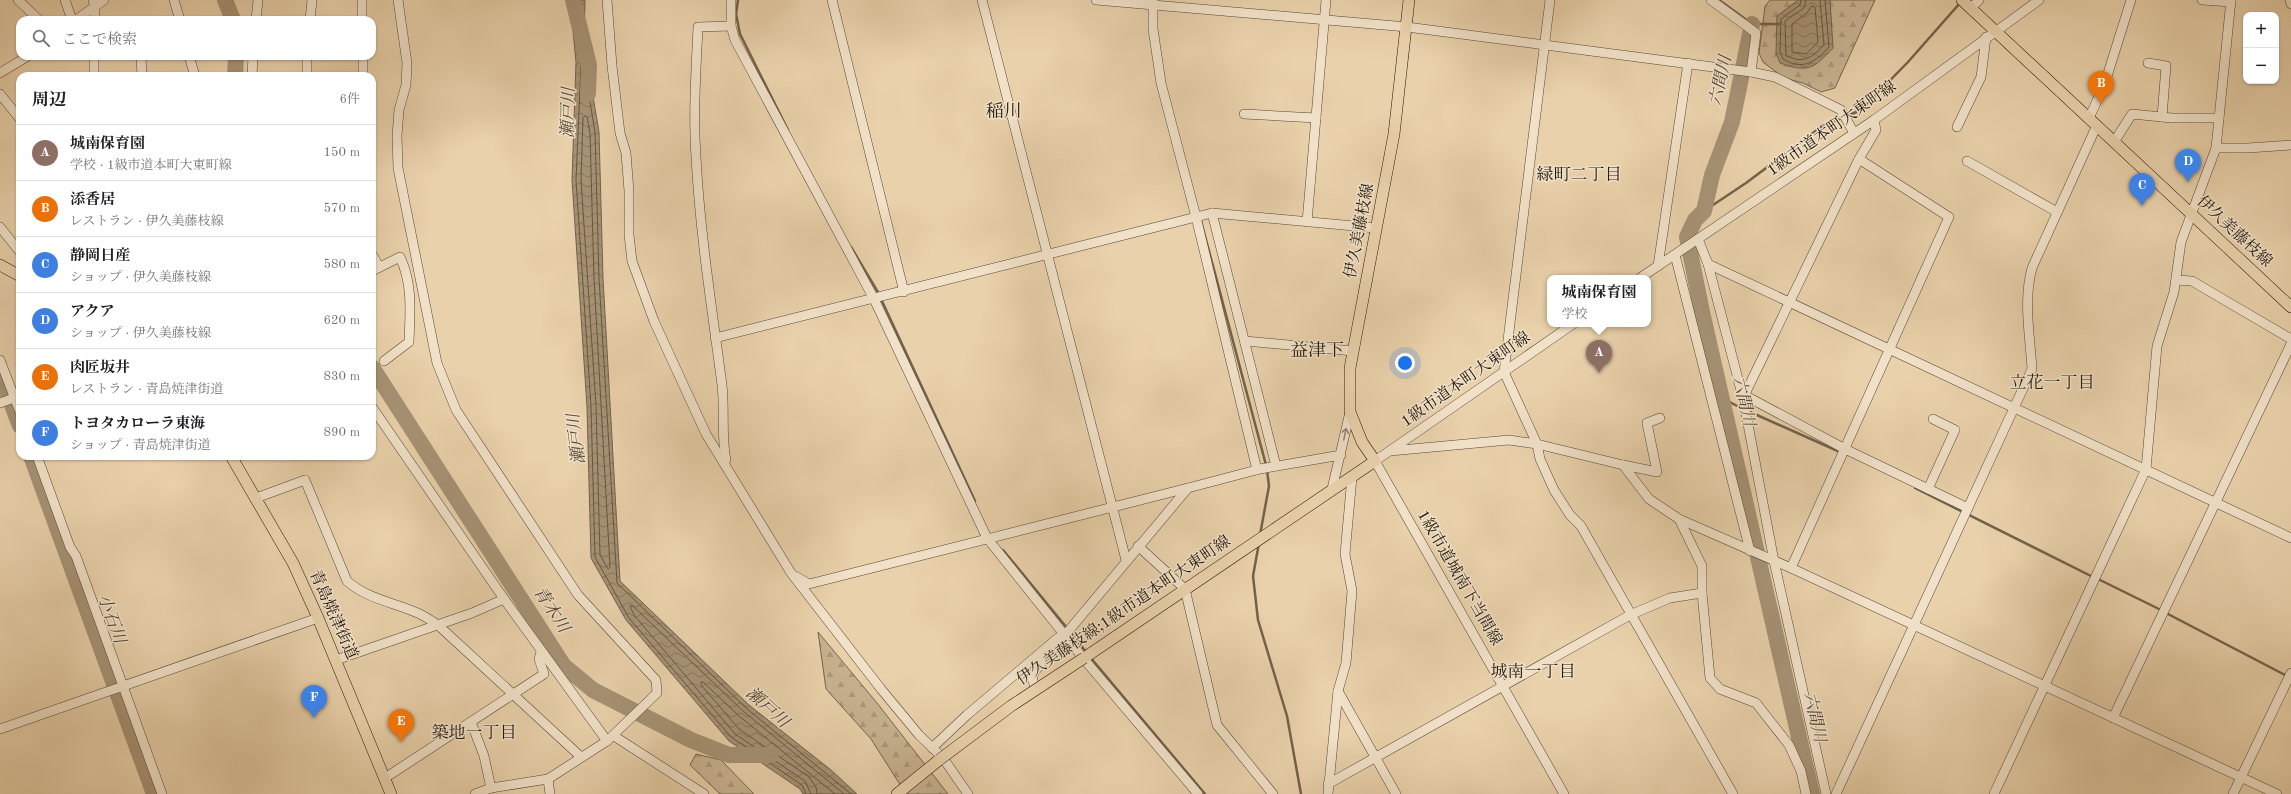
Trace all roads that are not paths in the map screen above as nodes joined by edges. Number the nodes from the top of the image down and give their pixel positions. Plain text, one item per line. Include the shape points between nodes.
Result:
1 (18, 0) edge
2 (65, 0) edge
3 (104, 0) edge
4 (174, 0) edge
5 (258, 0) edge
6 (312, 0) edge
7 (362, 0) edge
8 (398, 0) edge
9 (607, 0) edge
10 (731, 0) edge
11 (832, 0) edge
12 (982, 0) edge
13 (1096, 0) edge
14 (1326, 0) edge
15 (1410, 0) edge
16 (1550, 0) edge
17 (1711, 0) edge
18 (2039, 0) edge
19 (2130, 0) edge
20 (2202, 0) edge
21 (2290, 0) edge
22 (2231, 1) edge
23 (1153, 2) edge
24 (94, 3) edge
25 (1971, 4) edge
26 (2291, 4) edge
27 (35, 16) edge
28 (71, 16) edge
29 (80, 16) edge
30 (95, 16) edge
31 (179, 16) edge
32 (256, 16) edge
33 (310, 16) edge
34 (362, 16) edge
35 (1324, 20) junction
36 (731, 26) junction
37 (1407, 27) junction
38 (1991, 34) junction
39 (1545, 45) junction
40 (21, 60) edge
41 (94, 60) edge
42 (141, 60) edge
43 (190, 60) edge
44 (253, 60) edge
45 (307, 60) edge
46 (363, 60) edge
47 (1688, 63) junction
48 (2148, 63) dead end
49 (94, 72) edge
50 (142, 72) edge
51 (194, 72) edge
52 (252, 72) edge
53 (307, 72) edge
54 (363, 72) edge
55 (1751, 72) junction
56 (0, 73) edge
57 (0, 94) edge
58 (16, 114) edge
59 (1244, 114) dead end
60 (2162, 117) junction
61 (1316, 118) junction
62 (2219, 118) junction
63 (1874, 120) junction
64 (2093, 122) junction
65 (1957, 127) dead end
66 (1854, 133) junction
67 (2114, 142) junction
68 (2291, 145) edge
69 (2216, 148) junction
70 (1859, 159) junction
71 (1967, 161) dead end
72 (2058, 212) junction
73 (1212, 213) junction
74 (2192, 214) junction
75 (1196, 217) junction
76 (1307, 222) junction
77 (0, 227) edge
78 (1376, 228) junction
79 (1698, 239) junction
80 (16, 247) edge
81 (1047, 255) junction
82 (1675, 255) junction
83 (1708, 264) junction
84 (1658, 266) junction
85 (2, 268) edge
86 (376, 269) edge
87 (16, 274) edge
88 (1644, 275) edge
89 (2176, 280) junction
90 (904, 292) junction
91 (874, 299) junction
92 (1789, 301) junction
93 (2291, 307) edge
94 (1570, 327) edge
95 (715, 338) junction
96 (2291, 340) edge
97 (1245, 342) junction
98 (2291, 344) edge
99 (1891, 348) junction
100 (1353, 350) junction
101 (0, 360) edge
102 (384, 361) dead end
103 (1504, 372) junction
104 (16, 395) edge
105 (16, 397) edge
106 (1743, 397) junction
107 (0, 403) edge
108 (2014, 408) junction
109 (1350, 412) junction
110 (376, 413) edge
111 (1660, 418) dead end
112 (1934, 419) dead end
113 (1537, 444) junction
114 (1845, 449) junction
115 (1390, 450) junction
116 (1341, 455) junction
117 (39, 460) edge
118 (233, 460) edge
119 (1375, 461) junction
120 (1623, 465) junction
121 (727, 466) junction
122 (1276, 466) junction
123 (1258, 469) junction
124 (2146, 469) junction
125 (1352, 477) junction
126 (1188, 488) junction
127 (1332, 489) junction
128 (1928, 489) junction
129 (256, 498) junction
130 (2215, 502) junction
131 (1112, 506) junction
132 (1968, 508) junction
133 (1679, 519) junction
134 (987, 538) junction
135 (2291, 538) edge
136 (1138, 546) junction
137 (1750, 551) junction
138 (1126, 560) junction
139 (1774, 560) junction
140 (1791, 568) junction
141 (791, 573) junction
142 (1185, 589) junction
143 (1702, 593) junction
144 (504, 599) junction
145 (1630, 615) junction
146 (318, 618) junction
147 (438, 625) junction
148 (1914, 625) junction
149 (1065, 634) junction
150 (541, 652) junction
151 (1083, 658) junction
152 (336, 660) junction
153 (2291, 673) edge
154 (123, 685) junction
155 (1504, 687) junction
156 (2044, 687) junction
157 (1036, 690) junction
158 (1338, 691) junction
159 (514, 694) junction
160 (2113, 718) junction
161 (471, 722) junction
162 (0, 730) edge
163 (610, 739) junction
164 (932, 748) junction
165 (581, 757) junction
166 (942, 758) junction
167 (1376, 758) junction
168 (2241, 777) junction
169 (384, 778) junction
170 (548, 779) junction
171 (1328, 784) junction
172 (491, 788) junction
173 (162, 794) edge
174 (391, 794) edge
175 (475, 794) edge
176 (550, 794) edge
177 (704, 794) edge
178 (897, 794) edge
179 (968, 794) edge
180 (1198, 794) edge
181 (1274, 794) edge
182 (1328, 794) edge
183 (1396, 794) edge
184 (1564, 794) edge
185 (1733, 794) edge
186 (1806, 794) edge
187 (1826, 794) edge
188 (1836, 794) edge
189 (1994, 794) edge
190 (2233, 794) edge
191 (2277, 794) edge

1 - 27 street
2 - 28 street
3 - 24 street
4 - 31 street
5 - 32 street
6 - 33 street
7 - 34 street
8 - 163 street via 408,63 406,85 398,116 398,168 438,363 456,410 578,595 656,680 658,693
9 - 121 street via 620,133 626,153 632,261 664,342 706,434
10 - 36 street
11 - 90 street
12 - 81 street
13 - 23 street
14 - 35 street
15 - 37 main road, 伊久美藤枝線
16 - 39 street
17 - 55 street via 1756,33
18 - 38 street, 1級市道本町大東町線
19 - 64 street
20 - 22 street
21 - 26 street
22 - 62 street
23 - 35 street via 1169,6
23 - 75 street via 1155,43 1161,83
24 - 29 street
24 - 30 street
25 - 38 main road, 伊久美藤枝線
35 - 37 street
35 - 61 street
36 - 91 street via 735,40
36 - 95 street via 698,27 694,99 696,157
37 - 39 street
37 - 78 main road, 伊久美藤枝線 via 1394,134
38 - 63 street, 1級市道本町大東町線
38 - 64 main road, 伊久美藤枝線
38 - 65 street via 1981,77
39 - 47 street
39 - 103 street
40 - 56 street
41 - 49 street
42 - 50 street
43 - 51 street
44 - 52 street
45 - 53 street
46 - 54 street
47 - 55 street
47 - 84 street
48 - 60 street via 2166,66
55 - 66 street via 1775,77 1841,110
57 - 58 street
59 - 61 street
60 - 62 street
60 - 67 street via 2132,114
61 - 76 street
62 - 69 street
63 - 66 street, 1級市道本町大東町線
63 - 70 street via 1876,130
64 - 67 main road, 伊久美藤枝線
64 - 72 street
66 - 79 street, 1級市道本町大東町線
67 - 74 main road, 伊久美藤枝線
68 - 69 street
69 - 74 street
70 - 92 street
70 - 99 street via 1949,217
71 - 72 street
72 - 108 street via 2028,282 2026,297 2032,369
73 - 75 street
73 - 76 street
73 - 97 street
74 - 89 street via 2181,242
74 - 93 main road, 伊久美藤枝線
75 - 81 street
75 - 123 street
76 - 78 street
77 - 80 street
78 - 100 main road, 伊久美藤枝線
79 - 82 street, 1級市道本町大東町線
79 - 83 street
81 - 90 street
81 - 131 street
82 - 84 street, 1級市道本町大東町線
82 - 137 street
83 - 92 street
83 - 106 street
84 - 88 street, 1級市道本町大東町線
85 - 87 main road
86 - 102 street via 400,257 406,270 410,296 409,342
89 - 96 street via 2192,281
89 - 124 street via 2157,346
90 - 91 street
91 - 95 street
91 - 134 street
92 - 99 street
92 - 106 street
94 - 103 street, 1級市道本町大東町線
95 - 121 street via 722,387 723,447
97 - 100 street
97 - 122 street
98 - 130 street
99 - 108 street
99 - 114 street
100 - 109 main road, 伊久美藤枝線 via 1350,368
101 - 104 street
103 - 113 street
103 - 115 street, 1級市道本町大東町線
105 - 107 street
106 - 114 street
106 - 139 street
108 - 124 street
108 - 132 street
116 -> 109 street
109 - 119 main road, 伊久美藤枝線 via 1362,442
110 - 144 street
111 - 120 street via 1647,424 1657,472
112 - 128 street via 1955,430
113 - 115 street via 1510,440
113 - 120 street
113 - 145 street via 1540,459 1554,490 1570,515 1581,526
114 - 128 street
114 - 140 street
115 - 119 street, 1級市道本町大東町線
116 - 122 street
116 - 127 street
117 - 154 street
118 - 129 main road, 青島焼津街道
119 - 125 main road, 伊久美藤枝線;1級市道本町大東町線
119 - 155 street, 1級市道城南下当間線
120 - 133 street via 1649,499
121 - 141 street
122 - 123 street
123 - 126 street
124 - 130 street
124 - 156 street
125 - 127 main road, 伊久美藤枝線;1級市道本町大東町線
125 - 158 street via 1345,554 1352,591 1346,663
126 - 131 street
126 - 136 street
127 - 142 main road, 伊久美藤枝線;1級市道本町大東町線
128 - 132 street
129 - 146 main road, 青島焼津街道 via 293,564
129 - 147 street via 305,480 347,581 359,591 379,601 420,614
130 - 135 street
130 - 160 street
131 - 134 street
131 - 138 street
132 - 148 street
133 - 137 street
133 - 143 street via 1702,566
134 - 141 street via 809,584
134 - 149 street
136 - 138 street
136 - 142 street
137 - 139 street
138 - 149 street
139 - 140 street
139 - 187 street
140 - 148 street
141 - 164 street via 880,689
142 - 151 main road, 伊久美藤枝線;1級市道本町大東町線
142 - 181 street via 1217,725
143 - 145 street via 1670,598
143 - 186 street via 1710,678 1720,689 1756,703 1789,745 1801,771
144 - 147 street via 492,606
144 - 150 street
145 - 155 street
145 - 185 street
146 - 152 main road, 青島焼津街道
146 - 154 street
147 - 152 street
147 - 159 street
148 - 156 street
148 - 188 street
149 - 151 street
149 - 157 street via 1035,671 1032,678
149 - 164 street via 1054,640
150 - 159 street via 539,659 544,674
150 - 163 street
151 - 157 main road, 伊久美藤枝線;1級市道本町大東町線, bridge
151 - 180 street
152 - 169 main road, 青島焼津街道
153 - 168 street
154 - 162 street
154 - 173 street
155 - 167 street
155 - 184 street, 1級市道城南下当間線
156 - 160 street
156 - 189 street
157 - 166 main road, 伊久美藤枝線;1級市道本町大東町線, bridge
158 - 167 street
158 - 171 street
159 - 161 street
159 - 165 street
160 - 168 street
161 - 169 street
161 - 172 street via 484,756
163 - 165 street
163 - 177 street
164 - 166 street
165 - 170 street
166 - 178 main road, 伊久美藤枝線;1級市道本町大東町線
166 - 179 street
167 - 171 street
167 - 183 street
168 - 190 street
168 - 191 street
169 - 174 main road, 青島焼津街道
170 - 172 street
170 - 176 street
171 - 182 street
172 - 175 street

